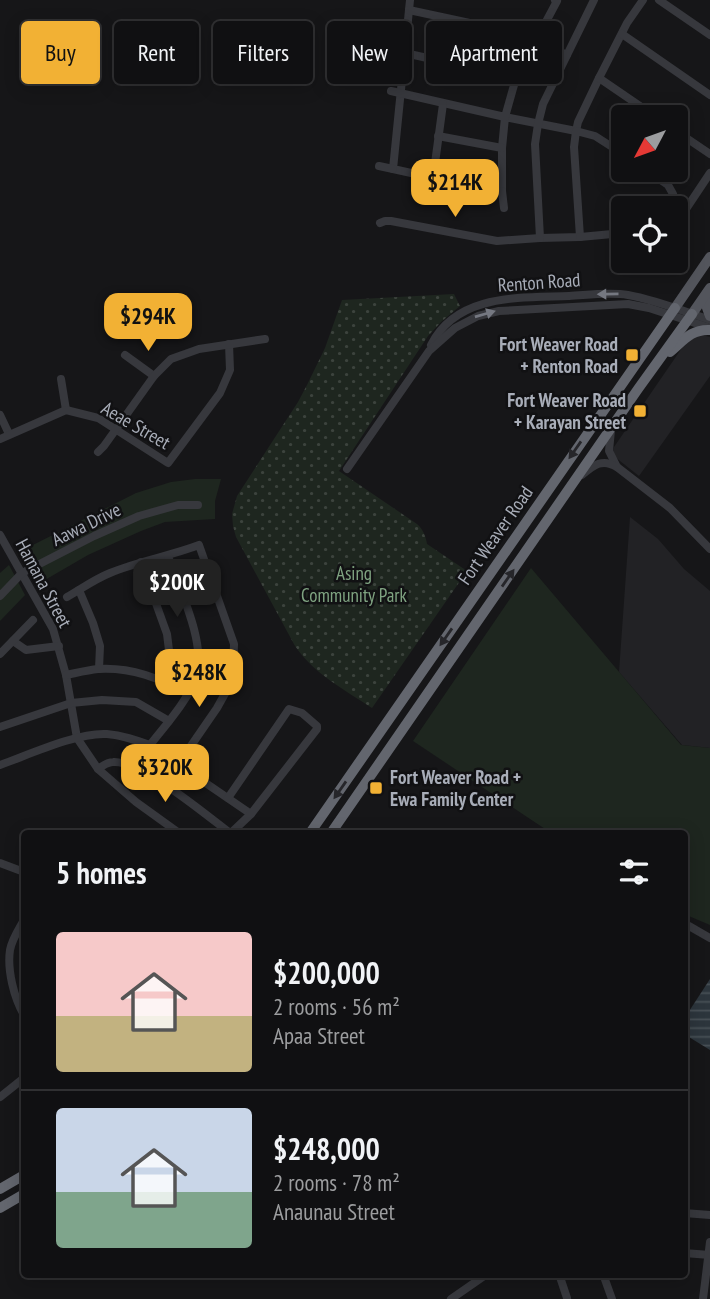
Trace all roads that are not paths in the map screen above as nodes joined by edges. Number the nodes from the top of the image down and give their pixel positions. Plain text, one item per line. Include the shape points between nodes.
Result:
1 (410, 0) edge
2 (556, 0) edge
3 (594, 0) edge
4 (643, 0) edge
5 (659, 0) edge
6 (409, 10) junction
7 (408, 21) edge
8 (460, 21) edge
9 (546, 21) edge
10 (622, 34) junction
11 (710, 35) edge
12 (562, 53) edge
13 (567, 55) junction
14 (599, 78) junction
15 (401, 84) edge
16 (514, 84) edge
17 (391, 91) dead end
18 (400, 94) junction
19 (710, 95) edge
20 (443, 104) junction
21 (638, 105) edge
22 (505, 117) junction
23 (538, 124) junction
24 (576, 131) junction
25 (439, 136) junction
26 (688, 139) edge
27 (611, 146) edge
28 (502, 148) junction
29 (710, 154) edge
30 (379, 166) dead end
31 (393, 169) junction
32 (710, 173) edge
33 (433, 178) junction
34 (664, 182) edge
35 (502, 191) junction
36 (673, 194) dead end
37 (688, 206) edge
38 (504, 208) dead end
39 (380, 223) dead end
40 (611, 234) edge
41 (580, 237) junction
42 (540, 238) junction
43 (710, 257) edge
44 (709, 289) edge
45 (674, 312) junction
46 (690, 317) junction
47 (710, 318) edge
48 (710, 329) edge
49 (265, 339) dead end
50 (229, 344) junction
51 (125, 355) dead end
52 (662, 356) junction
53 (154, 376) junction
54 (61, 379) dead end
55 (66, 410) junction
56 (0, 415) edge
57 (612, 427) junction
58 (116, 430) junction
59 (9, 434) junction
60 (0, 439) edge
61 (98, 452) dead end
62 (617, 467) junction
63 (347, 469) dead end
64 (578, 478) junction
65 (198, 505) dead end
66 (0, 535) edge
67 (710, 549) edge
68 (168, 556) junction
69 (141, 562) junction
70 (22, 573) junction
71 (79, 590) junction
72 (0, 596) edge
73 (67, 597) dead end
74 (33, 620) dead end
75 (13, 641) junction
76 (59, 646) junction
77 (0, 654) edge
78 (99, 669) junction
79 (66, 675) junction
80 (162, 679) junction
81 (188, 694) junction
82 (71, 703) junction
83 (169, 721) junction
84 (0, 727) edge
85 (77, 738) junction
86 (150, 746) junction
87 (177, 764) junction
88 (0, 765) edge
89 (98, 769) junction
90 (164, 785) junction
91 (228, 798) junction
92 (251, 814) junction
93 (175, 830) edge
94 (226, 830) edge
95 (233, 830) edge
96 (312, 830) edge
97 (333, 830) edge
98 (0, 863) edge
99 (21, 871) edge
100 (21, 925) edge
101 (689, 926) dead end
102 (710, 938) edge
103 (21, 1007) edge
104 (21, 1080) edge
105 (0, 1097) edge
106 (21, 1177) edge
107 (0, 1189) edge
108 (21, 1196) edge
109 (0, 1208) edge
110 (688, 1213) edge
111 (710, 1215) edge
112 (710, 1242) edge
113 (688, 1253) edge
114 (709, 1255) edge
115 (481, 1278) edge
116 (560, 1278) edge
117 (604, 1278) edge
118 (566, 1298) edge
119 (451, 1299) edge
120 (612, 1299) edge
121 (703, 1299) edge

1 - 6 street
2 - 9 street
3 - 13 street
4 - 10 street
5 - 11 street
6 - 7 street
6 - 8 street
10 - 14 street
10 - 19 street
12 - 13 street
13 - 23 street
14 - 21 street
14 - 24 street
15 - 18 street
16 - 22 street
17 - 18 street
18 - 20 street
18 - 31 street
20 - 22 street
20 - 25 street
22 - 23 street
22 - 28 street
23 - 24 street
23 - 42 street
24 - 27 street via 595,135
24 - 41 street via 573,147
25 - 28 street
25 - 33 street
26 - 29 street
28 - 35 street
30 - 31 street
31 - 33 street
32 - 37 street
33 - 35 street
34 - 36 street
35 - 38 street
39 - 42 street via 391,221 497,241
40 - 41 street
41 - 42 street
43 - 45 main road, Fort Weaver Road
44 - 46 main road, Fort Weaver Road
44 - 47 main road via 706,305
45 - 46 street, Renton Road
45 - 52 highway via 675,329
45 - 63 street, Renton Road via 628,304 494,312 462,323 429,351
45 -> 96 highway, Fort Weaver Road
46 - 47 street, Renton Road
46 - 48 street, Renton Road
46 - 52 highway, Fort Weaver Road
48 - 52 highway via 693,332
49 - 50 street
50 - 53 street via 199,348 171,359
50 - 58 street, Aeae Street via 230,370 220,393 168,463
51 - 53 street
52 - 57 highway, Fort Weaver Road
53 - 58 street
54 - 55 street
55 - 58 street, Aeae Street via 98,418
55 - 59 street
56 - 59 street
57 - 62 street via 608,451
57 - 64 highway, Fort Weaver Road
58 - 61 street
59 - 60 street
62 - 64 street via 600,463
62 - 67 street via 676,513
97 -> 64 highway, Fort Weaver Road
65 - 70 street, Aawa Drive via 178,505 139,516
66 - 70 street, Hamana Street
68 - 69 street
68 - 81 street via 197,637 197,677
68 - 87 street via 199,545 234,645 233,672 222,699
69 - 71 street
69 - 80 street via 167,634 169,650
70 - 72 street, Aawa Drive
70 - 76 street, Hamana Street
71 - 73 street
71 - 78 street via 100,646
74 - 75 street, Hamana Street
75 - 76 street, Hamana Street via 26,650
75 - 77 street, Hamana Street
76 - 79 street, Hamana Street
78 - 79 street
78 - 80 street via 131,670
79 - 82 street, Hamana Street
80 - 81 street
81 - 83 street
82 - 83 street via 136,702
82 - 84 street
82 - 85 street, Hamana Street
83 - 86 street
85 - 86 street via 106,734
85 - 88 street
85 - 89 street, Hamana Street
86 - 87 street
87 - 90 street
87 - 91 street
89 - 90 street via 111,761 124,763
89 - 93 street, Hamana Street
90 - 94 street
91 - 92 street
91 - 92 street via 289,709 302,713 317,729
92 - 95 street
98 - 99 street
100 - 103 street via 10,958
101 - 102 street
104 - 105 street
106 - 107 highway
108 - 109 highway
110 - 111 street
112 - 114 street
113 - 114 street
114 - 121 street
115 - 119 street
116 - 118 street
117 - 120 street

